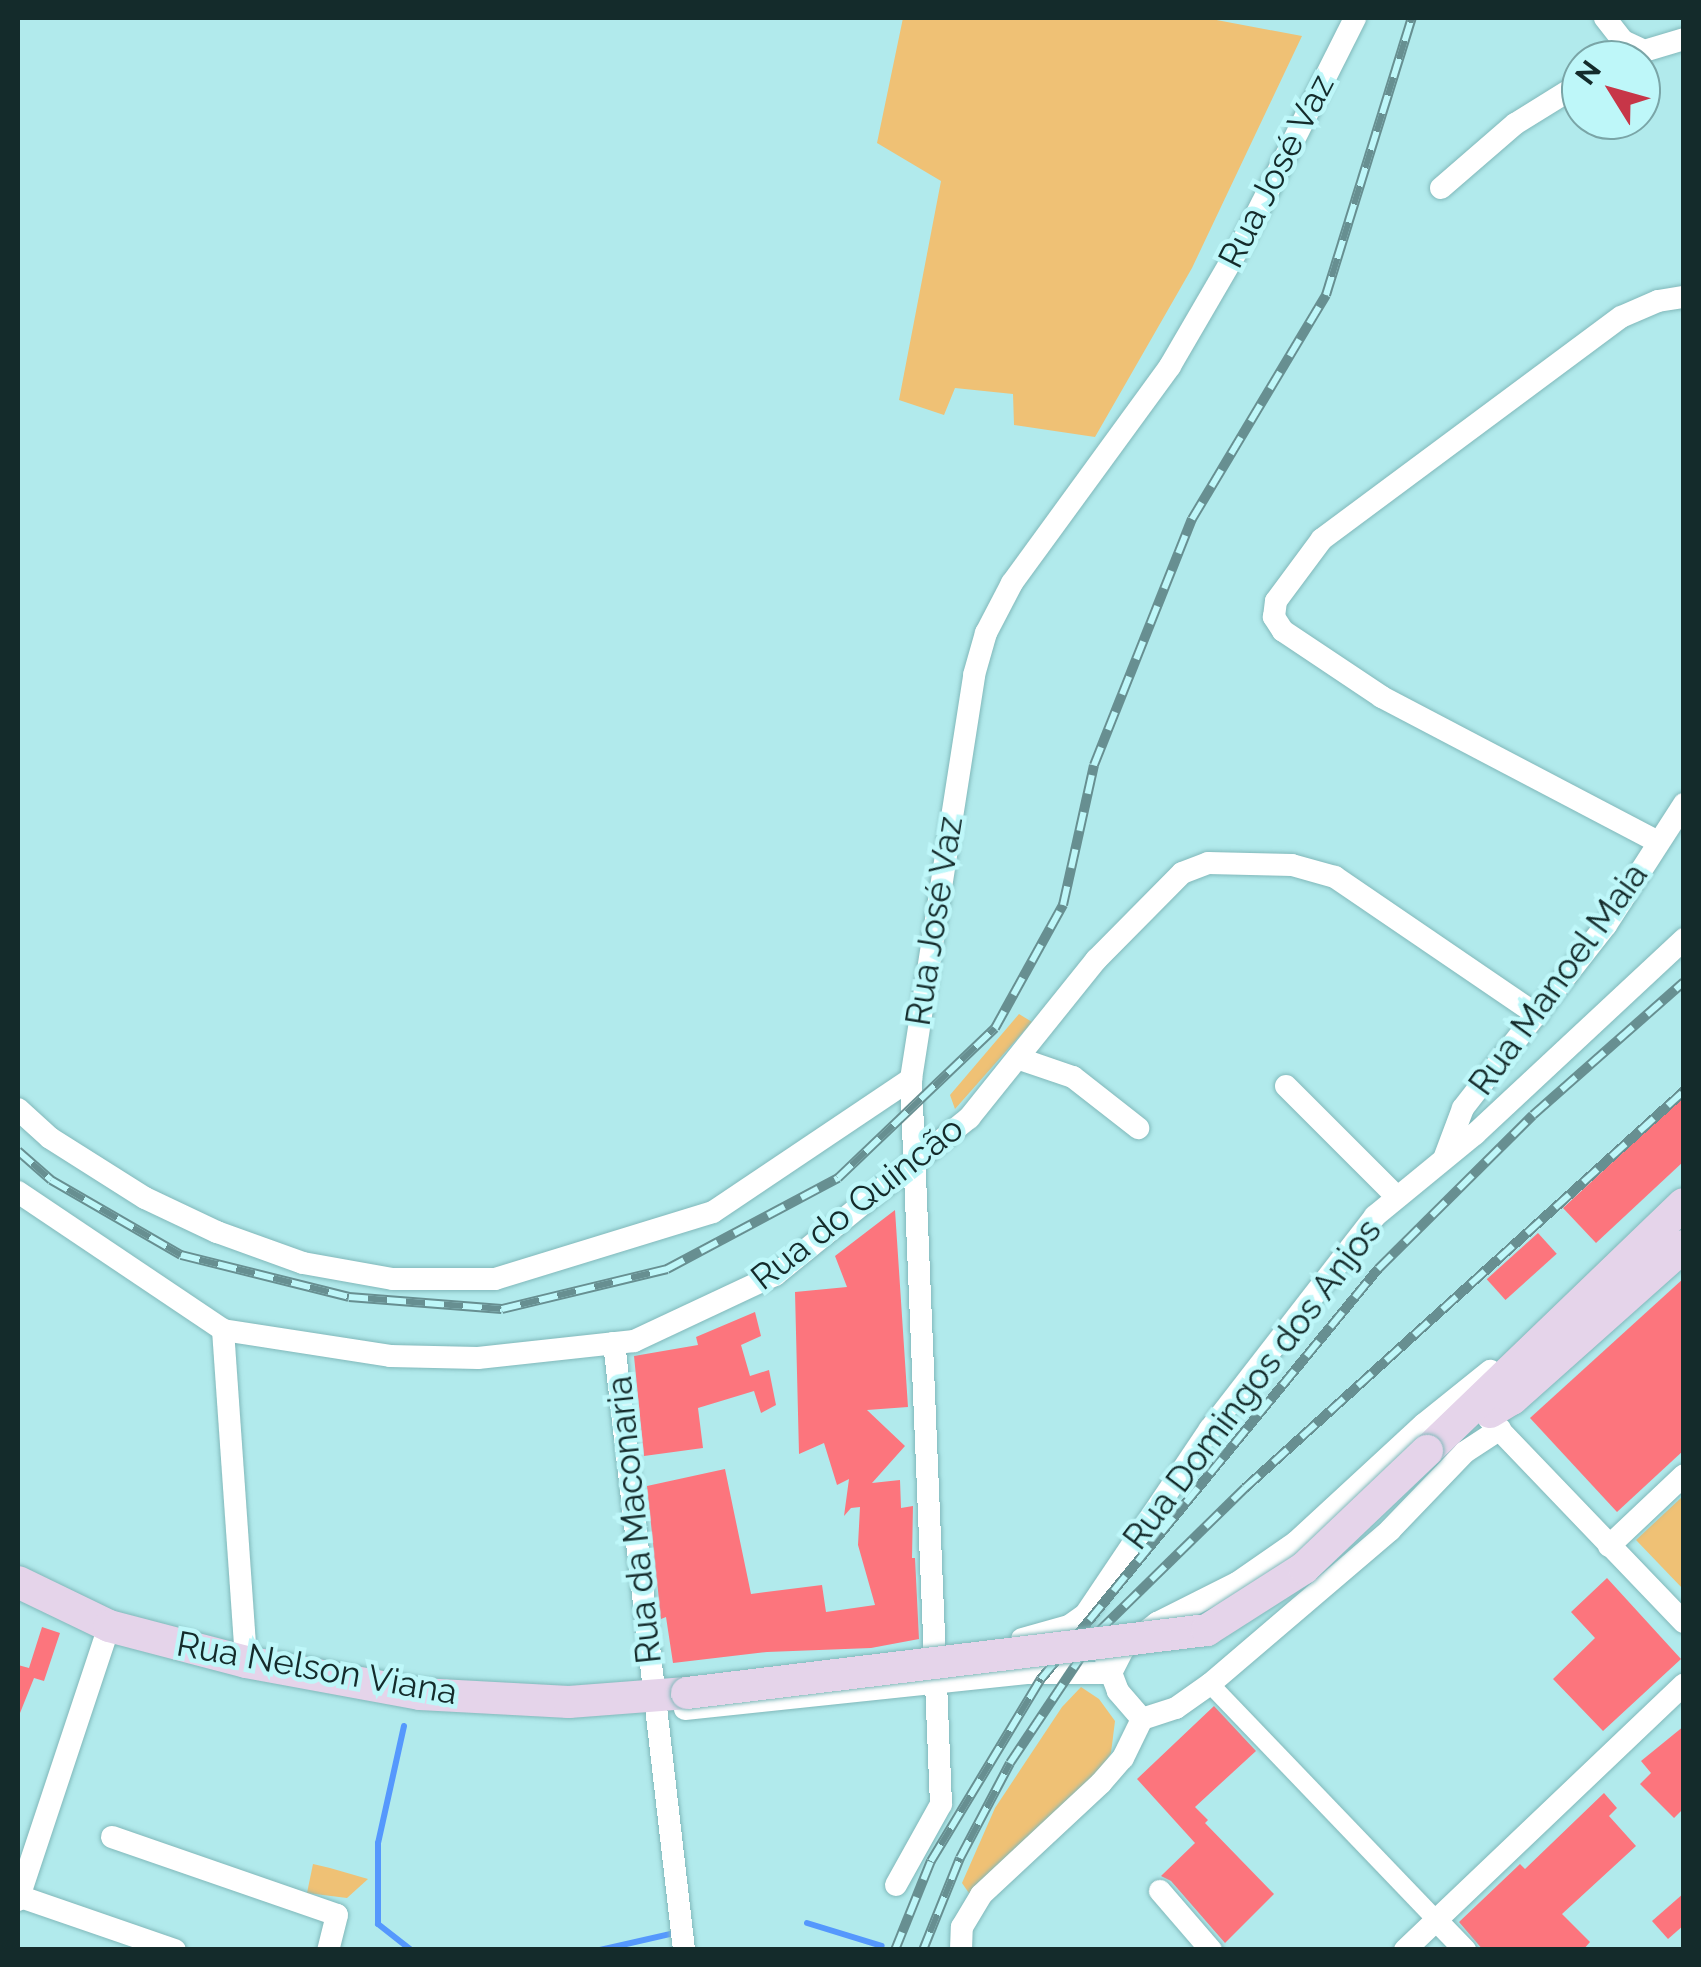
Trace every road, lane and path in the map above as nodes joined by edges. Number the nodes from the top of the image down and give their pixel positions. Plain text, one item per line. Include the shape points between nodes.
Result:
1 (1355, 18) edge
2 (1561, 95) edge
3 (1441, 188) dead end
4 (1684, 297) edge
5 (1684, 804) edge
6 (1656, 841) junction
7 (1684, 939) edge
8 (1537, 1014) junction
9 (1020, 1059) junction
10 (911, 1079) junction
11 (1286, 1086) dead end
12 (18, 1109) edge
13 (1138, 1128) dead end
14 (1444, 1160) junction
15 (911, 1165) junction
16 (18, 1192) edge
17 (1396, 1196) junction
18 (1684, 1204) edge
19 (1684, 1246) edge
20 (1604, 1280) junction
21 (223, 1330) junction
22 (614, 1342) junction
23 (1479, 1424) junction
24 (1684, 1475) edge
25 (1609, 1546) junction
26 (18, 1582) edge
27 (1084, 1616) junction
28 (1684, 1622) edge
29 (109, 1626) junction
30 (933, 1648) junction
31 (246, 1662) junction
32 (1111, 1673) junction
33 (1210, 1684) junction
34 (1684, 1684) edge
35 (936, 1685) junction
36 (653, 1697) junction
37 (1142, 1719) junction
38 (112, 1838) dead end
39 (896, 1885) dead end
40 (1160, 1891) dead end
41 (18, 1898) edge
42 (1436, 1920) junction
43 (174, 1950) edge
44 (328, 1950) edge
45 (684, 1950) edge
46 (960, 1950) edge
47 (1211, 1950) edge
48 (1405, 1950) edge
49 (1464, 1950) edge

1 - 10 street, Rua José Vaz via 1244,240 1170,366 1012,583 986,633 963,731
2 - 3 street via 1515,124
4 - 6 street via 1622,317 1322,539 1276,601 1274,617 1283,631 1382,697
5 - 6 street, Rua Manoel Maia
6 - 8 street, Rua Manoel Maia via 1606,925
7 - 14 street, Rua Domingos dos Anjos
8 - 9 street, Rua do Quincão via 1335,877 1292,865 1208,863 1182,873 1096,960
8 - 14 street, Rua Manoel Maia via 1463,1108
9 - 13 street via 1073,1077
9 - 15 street, Rua do Quincão via 969,1118
10 - 12 street via 713,1212 495,1279 393,1279 303,1263 145,1198 50,1138
10 - 15 street, Rua José Vaz
11 - 17 street
14 - 17 street, Rua Domingos dos Anjos
15 - 22 street, Rua do Quincão via 776,1275 634,1340
15 - 30 street, Rua José Vaz
16 - 21 street, Rua do Quincão
17 - 27 street, Rua Domingos dos Anjos via 1210,1429
18 - 20 main road
19 - 23 main road
20 - 23 main road
20 - 32 street via 1424,1424 1296,1542 1237,1584 1157,1623 1123,1649
21 - 22 street, Rua do Quincão via 390,1356 478,1358
21 - 31 street
22 - 36 street, Rua da Maconaria
23 - 25 street
23 - 33 street via 1465,1452 1390,1530
23 - 36 main road, Rua Nelson Viana, bridge via 1427,1451 1304,1568 1207,1630
24 - 25 street
25 - 28 street
26 - 29 main road, Rua Nelson Viana
27 - 30 street via 1024,1638
27 - 32 street
29 - 31 main road, Rua Nelson Viana
29 - 41 street
30 - 35 street, Rua José Vaz
30 - 36 street
31 - 36 main road, Rua Nelson Viana via 420,1694 569,1702
32 - 35 street via 1030,1673
32 - 37 street
33 - 37 street via 1176,1708
33 - 42 street
34 - 42 street
35 - 36 street
35 - 39 street, Rua José Vaz via 941,1804
36 - 45 street, Rua da Maconaria
37 - 46 street via 1102,1783 981,1896 962,1927
38 - 44 street via 338,1915
40 - 47 street
41 - 43 street
42 - 48 street
42 - 49 street

